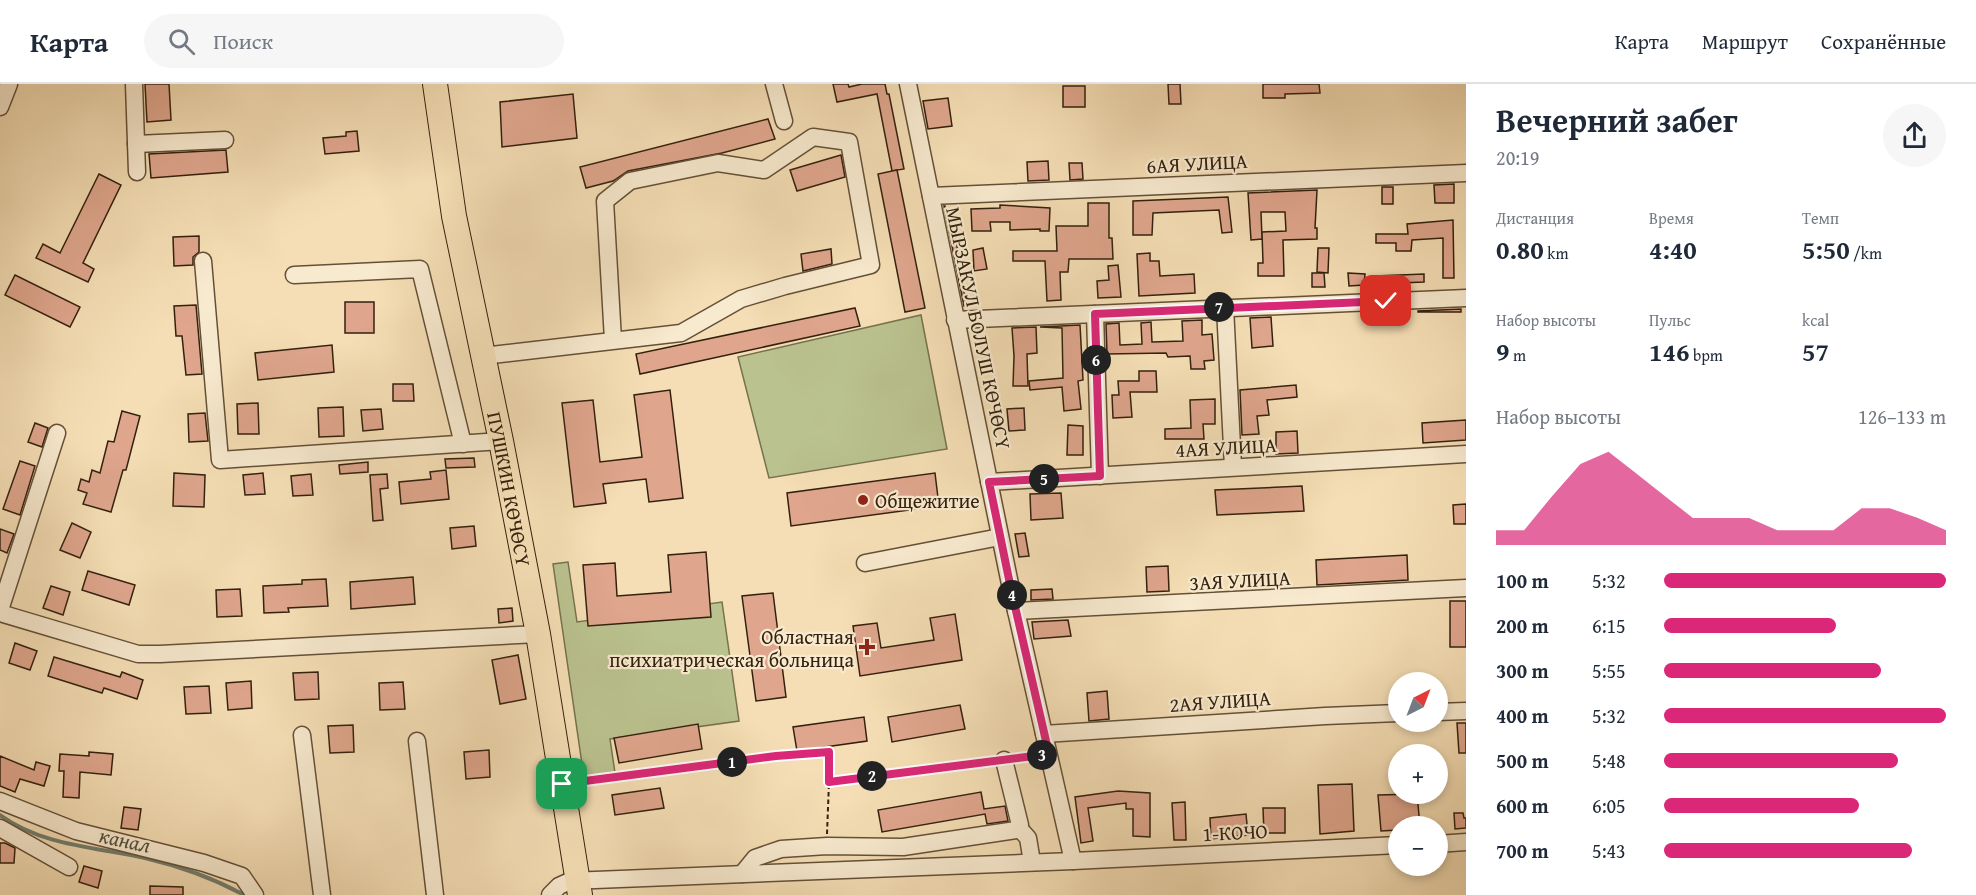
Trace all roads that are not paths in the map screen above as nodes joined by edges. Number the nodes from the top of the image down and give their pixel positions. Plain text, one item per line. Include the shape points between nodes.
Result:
1 (9, 84) edge
2 (134, 84) edge
3 (435, 84) edge
4 (774, 84) edge
5 (908, 84) edge
6 (0, 107) edge
7 (784, 122) dead end
8 (225, 140) dead end
9 (136, 144) junction
10 (137, 172) dead end
11 (1466, 173) edge
12 (931, 196) junction
13 (203, 261) dead end
14 (294, 275) dead end
15 (1466, 298) edge
16 (1224, 307) junction
17 (1095, 314) junction
18 (955, 320) junction
19 (614, 340) junction
20 (483, 356) junction
21 (57, 433) dead end
22 (501, 441) junction
23 (463, 444) junction
24 (1466, 454) edge
25 (1233, 467) junction
26 (1100, 476) junction
27 (989, 482) junction
28 (1000, 537) junction
29 (865, 563) dead end
30 (1466, 588) edge
31 (1016, 611) junction
32 (0, 612) edge
33 (537, 634) junction
34 (1466, 711) edge
35 (1448, 712) edge
36 (1388, 713) edge
37 (1044, 734) junction
38 (302, 735) dead end
39 (417, 741) dead end
40 (1004, 760) road end
41 (0, 801) edge
42 (0, 828) edge
43 (1019, 828) junction
44 (1466, 842) edge
45 (1448, 843) edge
46 (1388, 845) edge
47 (1073, 861) junction
48 (1032, 862) junction
49 (69, 867) dead end
50 (741, 874) junction
51 (578, 888) edge
52 (255, 895) edge
53 (322, 895) edge
54 (435, 895) edge
55 (550, 895) edge

1 - 6 street
2 - 9 street
3 - 20 highway, ПУШКИН КӨЧӨСҮ via 454,216
4 - 7 street
5 - 12 street, МЫРЗАКУЛ БОЛУШ КӨЧӨСҮ
8 - 9 street
9 - 10 street
11 - 12 street, 6АЯ УЛИЦА
12 - 18 street, МЫРЗАКУЛ БОЛУШ КӨЧӨСҮ
13 - 23 street via 220,460
14 - 23 street via 420,269
15 - 16 street
16 - 17 street
16 - 25 street
17 - 18 street
17 - 26 street
18 - 27 street, МЫРЗАКУЛ БОЛУШ КӨЧӨСҮ
19 - 19 street via 681,333 741,299 872,265 849,142 813,137 764,170 718,163 630,181 605,201
19 - 20 street
20 - 22 highway, ПУШКИН КӨЧӨСҮ
21 - 32 street
22 - 23 street
22 - 33 highway, ПУШКИН КӨЧӨСҮ
24 - 25 street, 4АЯ УЛИЦА
25 - 26 street, 4АЯ УЛИЦА
26 - 27 street, 4АЯ УЛИЦА
27 - 28 street, МЫРЗАКУЛ БОЛУШ КӨЧӨСҮ
28 - 29 street
28 - 31 street, МЫРЗАКУЛ БОЛУШ КӨЧӨСҮ
30 - 31 street, 3АЯ УЛИЦА
31 - 37 street, МЫРЗАКУЛ БОЛУШ КӨЧӨСҮ
32 - 33 street via 138,654
33 - 51 highway, ПУШКИН КӨЧӨСҮ
34 - 35 street
36 - 37 street, 2АЯ УЛИЦА
37 - 47 street, МЫРЗАКУЛ БОЛУШ КӨЧӨСҮ
38 - 53 street
39 - 54 street
40 - 43 street
41 - 52 street via 76,831 204,862 242,876
42 - 49 street
43 - 48 street via 1028,838
43 - 50 street via 903,847 781,849 755,858
44 - 45 street
46 - 47 street, 1-КОЧО
47 - 48 street, 1-КОЧО
48 - 50 street, 1-КОЧО
50 - 51 street, 1-КОЧО
51 - 55 street via 570,881

